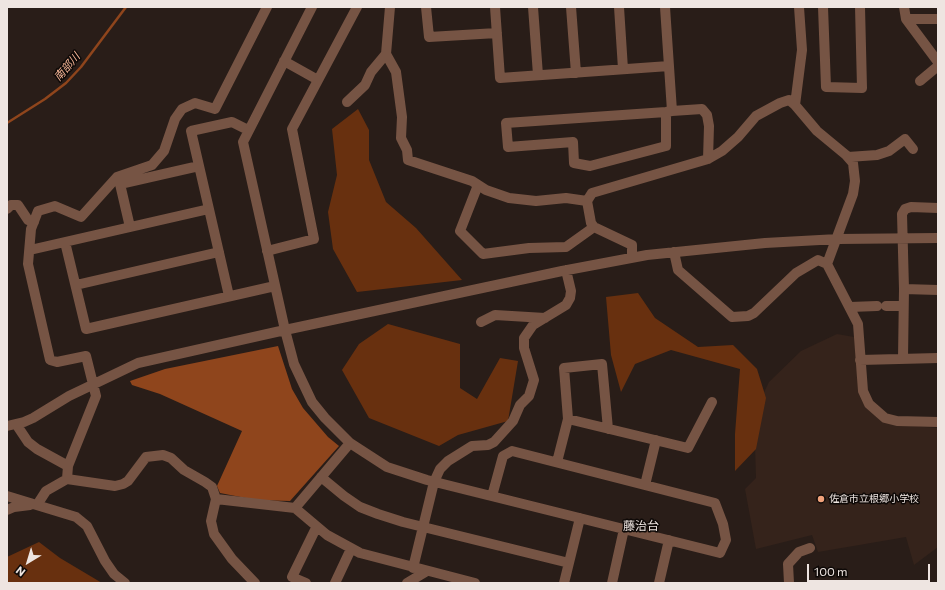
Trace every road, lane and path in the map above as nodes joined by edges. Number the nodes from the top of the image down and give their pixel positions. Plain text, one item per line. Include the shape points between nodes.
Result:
1 (267, 7) edge
2 (312, 7) edge
3 (357, 7) edge
4 (390, 7) edge
5 (426, 7) edge
6 (495, 7) edge
7 (533, 7) edge
8 (571, 7) edge
9 (619, 7) edge
10 (665, 7) edge
11 (799, 7) edge
12 (823, 7) edge
13 (860, 7) edge
14 (904, 7) edge
15 (906, 19) junction
16 (938, 19) edge
17 (497, 33) junction
18 (386, 54) junction
19 (284, 61) junction
20 (938, 62) edge
21 (669, 66) junction
22 (938, 66) edge
23 (624, 70) junction
24 (576, 73) junction
25 (538, 75) junction
26 (318, 80) junction
27 (920, 80) dead end
28 (347, 102) dead end
29 (795, 105) junction
30 (669, 112) junction
31 (248, 130) junction
32 (913, 149) dead end
33 (848, 157) junction
34 (708, 159) junction
35 (199, 166) junction
36 (478, 185) junction
37 (587, 201) junction
38 (938, 208) edge
39 (7, 209) edge
40 (209, 209) junction
41 (34, 222) junction
42 (130, 227) junction
43 (594, 227) junction
44 (902, 238) junction
45 (938, 238) edge
46 (838, 239) junction
47 (65, 242) junction
48 (30, 250) junction
49 (267, 251) junction
50 (219, 252) junction
51 (674, 252) junction
52 (632, 258) junction
53 (827, 264) junction
54 (566, 270) junction
55 (76, 285) junction
56 (275, 286) junction
57 (904, 289) junction
58 (938, 290) edge
59 (229, 296) junction
60 (904, 306) junction
61 (850, 307) junction
62 (545, 318) junction
63 (481, 322) dead end
64 (284, 330) junction
65 (903, 358) junction
66 (938, 358) edge
67 (860, 360) junction
68 (93, 384) junction
69 (712, 402) dead end
70 (568, 419) junction
71 (938, 422) edge
72 (12, 425) edge
73 (608, 429) junction
74 (656, 440) junction
75 (350, 443) junction
76 (557, 462) junction
77 (68, 466) junction
78 (321, 477) junction
79 (67, 479) junction
80 (434, 482) junction
81 (645, 485) junction
82 (7, 496) edge
83 (492, 496) junction
84 (216, 499) junction
85 (35, 505) junction
86 (295, 508) junction
87 (7, 510) edge
88 (580, 518) junction
89 (423, 527) junction
90 (316, 528) junction
91 (624, 529) junction
92 (669, 540) junction
93 (810, 548) dead end
94 (351, 549) junction
95 (569, 563) junction
96 (413, 568) junction
97 (427, 571) junction
98 (445, 579) edge
99 (659, 582) edge
100 (125, 583) edge
101 (255, 583) edge
102 (306, 583) edge
103 (335, 583) edge
104 (407, 583) edge
105 (475, 583) edge
106 (564, 583) edge
107 (612, 583) edge
108 (670, 583) edge
109 (789, 583) edge

1 - 41 street via 214,110 195,103 182,109 175,119 159,158 152,165 117,177 81,217 55,206 38,211
2 - 19 street
3 - 26 street
4 - 18 street
5 - 17 street via 429,37
6 - 17 street
7 - 25 street
8 - 24 street
9 - 23 street
10 - 21 street
11 - 29 street via 802,50
12 - 13 street via 826,87 862,88
14 - 15 street
15 - 16 street
15 - 20 street
17 - 25 street via 500,78
18 - 28 street via 371,72 365,85
18 - 36 street via 396,72 402,117 401,138 408,150 408,160
19 - 26 street
19 - 31 street
21 - 23 street
21 - 30 street
22 - 27 street
23 - 24 street
24 - 25 street
26 - 49 street via 292,129 314,239
29 - 33 street via 817,131
29 - 34 street via 789,100 756,116 738,138
30 - 30 street via 506,123 508,147 573,142 574,163 590,166 666,146
30 - 34 street via 702,109 707,115
31 - 35 street via 232,122 191,131
31 - 49 street via 243,142
32 - 33 street via 905,139 889,151 877,155
33 - 46 street via 853,163 854,188
34 - 37 street via 592,193
35 - 40 street
35 - 42 street via 120,184
36 - 37 street via 509,198 536,202 566,198
36 - 43 street via 460,231 483,254 530,248 566,247
37 - 43 street
38 - 44 street via 905,209 902,214
39 - 41 street via 11,205 18,205 28,220
40 - 42 street
40 - 50 street
41 - 48 street
42 - 47 street
43 - 52 street via 632,245
44 - 45 street
44 - 46 street
44 - 57 street
46 - 51 street
46 - 53 street
47 - 48 street
47 - 55 street
48 - 68 street via 28,264 50,360 57,362 86,356
49 - 56 street
50 - 55 street
50 - 59 street
51 - 52 street
51 - 53 street via 678,270 732,317 748,316 796,273 818,260
52 - 54 street
53 - 61 street
54 - 62 street via 570,298 566,305
54 - 64 street
55 - 59 street via 86,329
56 - 59 street
56 - 64 street
57 - 58 street
57 - 60 street
60 - 61 street
60 - 65 street
61 - 67 street via 858,324
62 - 63 street via 495,315
62 - 80 street via 533,325 524,338 524,348 534,380 529,396 520,405 514,420 494,442 472,446 448,460 440,468
64 - 68 street via 138,363
64 - 75 street via 294,364 312,402
65 - 66 street
65 - 67 street
67 - 71 street via 863,391 868,404 876,412 897,421
68 - 72 street via 68,396 34,418
68 - 77 street via 96,396
69 - 74 street via 688,448
70 - 73 street
70 - 73 street via 564,368 602,364
70 - 76 street
72 - 77 street via 32,445
73 - 74 street
74 - 81 street
75 - 78 street
75 - 80 street via 387,467
76 - 81 street
76 - 83 street via 512,451 503,456
77 - 79 street
78 - 86 street
78 - 89 street via 360,507
79 - 84 street via 115,486 128,481 146,457 163,455 212,487
79 - 85 street via 46,492
80 - 83 street
80 - 89 street
81 - 92 street via 714,503 723,524 726,540 720,553
82 - 85 street
83 - 88 street
84 - 86 street
84 - 101 street via 211,521 214,534 232,559
85 - 87 street
85 - 100 street via 76,517 87,526 105,561 114,574
86 - 90 street
88 - 91 street
88 - 95 street
89 - 95 street
89 - 96 street
90 - 94 street
90 - 102 street via 292,577
91 - 92 street
91 - 107 street
92 - 99 street
93 - 109 street via 799,552 788,564
94 - 96 street
94 - 103 street
95 - 106 street
96 - 97 street
97 - 98 street
97 - 104 street
98 - 105 street
99 - 108 street

